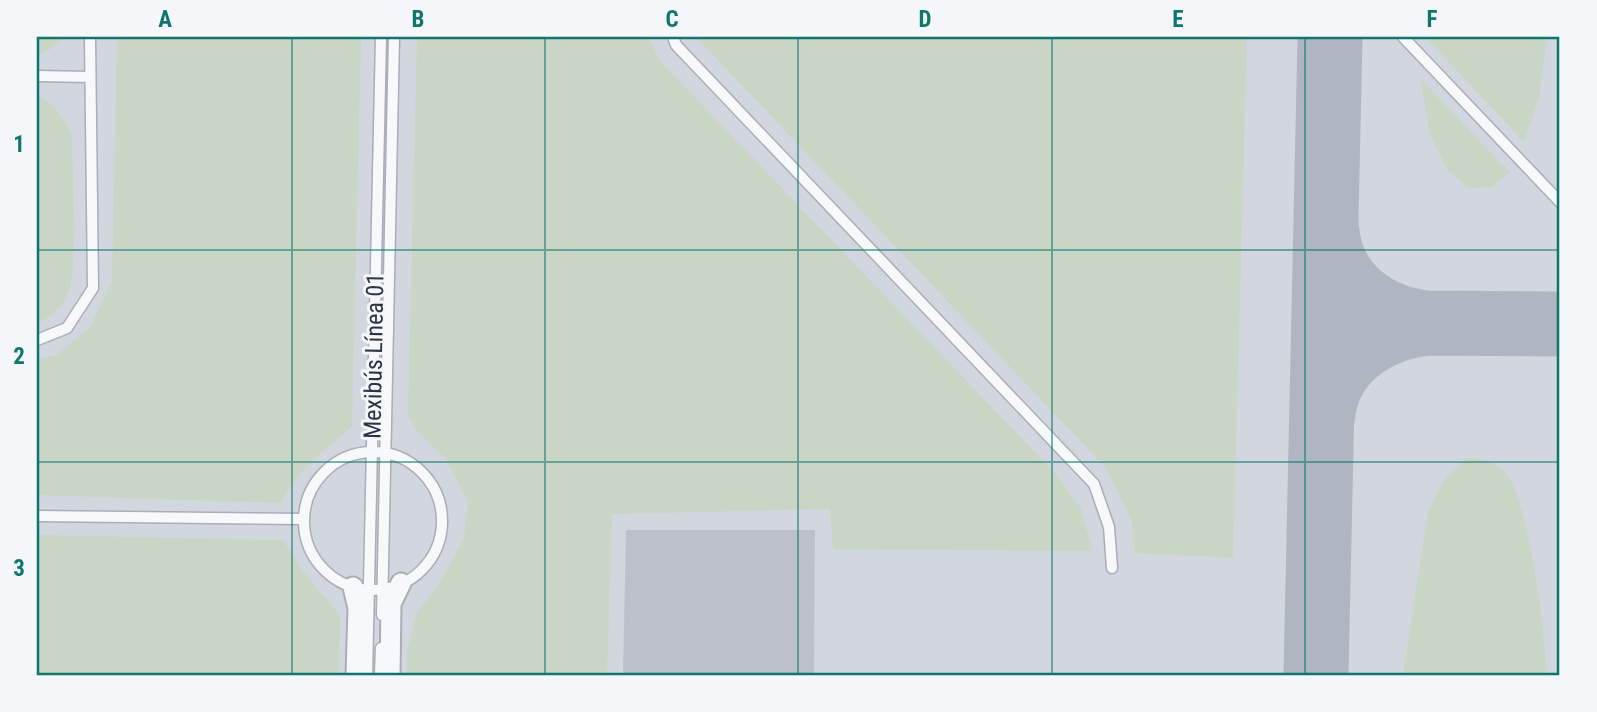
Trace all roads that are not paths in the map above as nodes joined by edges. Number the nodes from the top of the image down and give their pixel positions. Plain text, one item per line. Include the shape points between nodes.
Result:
1 (90, 37) edge
2 (381, 37) edge
3 (394, 37) edge
4 (673, 37) edge
5 (1403, 37) edge
6 (37, 76) edge
7 (89, 77) junction
8 (1560, 202) edge
9 (37, 340) edge
10 (372, 452) junction
11 (385, 453) junction
12 (37, 516) edge
13 (304, 519) junction
14 (1112, 568) dead end
15 (401, 583) junction
16 (361, 589) junction
17 (382, 590) junction
18 (356, 675) edge
19 (367, 675) edge
20 (380, 675) edge
21 (390, 675) edge

1 - 7 lane
2 - 10 lane, Mexibús Línea 01
3 - 11 lane, Mexibús Línea 01
4 - 14 lane via 1094,484 1109,527
5 - 8 lane
6 - 7 lane
7 - 9 lane via 93,288 68,328
10 - 11 lane
10 - 13 lane via 346,458 327,470 313,487
10 - 16 lane, Mexibús Línea 01
11 - 15 lane via 410,462 426,477 438,496 442,519 439,543 427,564
11 - 17 lane, Mexibús Línea 01
12 - 13 lane
13 - 16 lane via 310,551 322,569 341,583
15 - 17 lane
15 - 21 street via 391,604
16 - 17 lane
16 - 18 street
16 - 19 lane, Mexibús Línea 01
17 - 20 lane, Mexibús Línea 01

